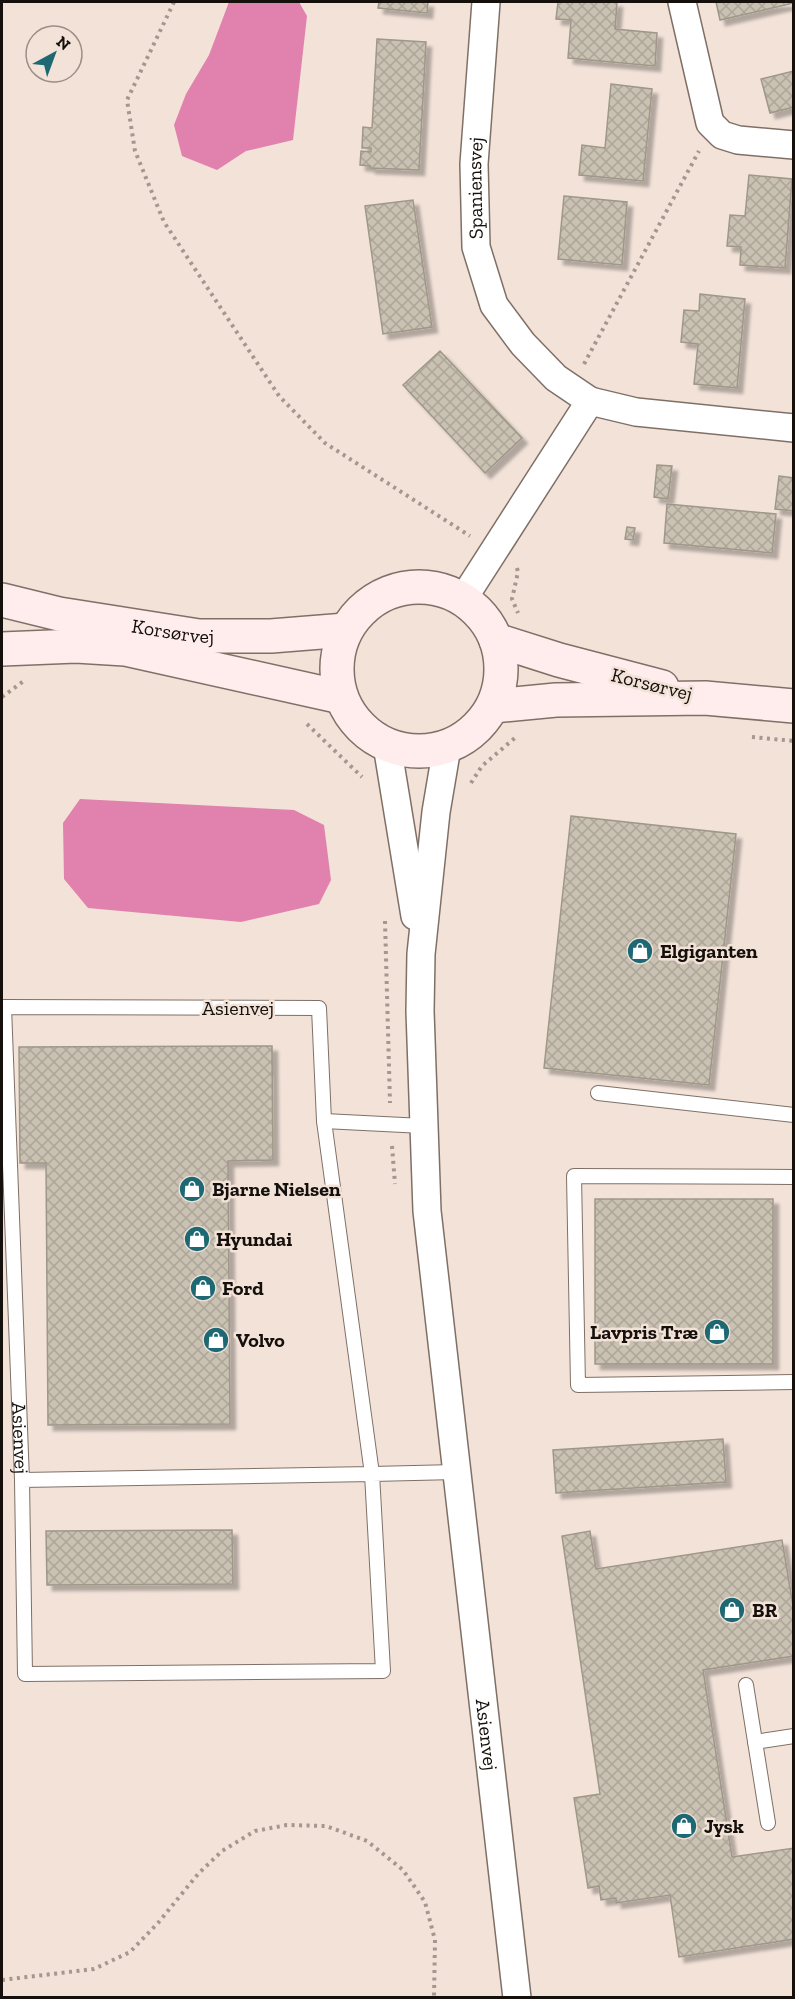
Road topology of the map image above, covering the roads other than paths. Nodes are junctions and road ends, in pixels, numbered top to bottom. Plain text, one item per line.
1 (486, 2) edge
2 (682, 2) edge
3 (794, 145) edge
4 (581, 395) junction
5 (794, 428) edge
6 (463, 599) junction
7 (2, 600) edge
8 (346, 630) junction
9 (496, 640) junction
10 (2, 649) edge
11 (341, 697) junction
12 (705, 698) junction
13 (493, 706) junction
14 (794, 706) edge
15 (387, 745) junction
16 (447, 747) junction
17 (421, 954) junction
18 (598, 1093) dead end
19 (794, 1115) edge
20 (324, 1121) junction
21 (423, 1126) junction
22 (794, 1176) edge
23 (794, 1382) edge
24 (456, 1472) junction
25 (372, 1474) junction
26 (22, 1480) junction
27 (746, 1685) dead end
28 (794, 1736) edge
29 (755, 1742) junction
30 (768, 1823) dead end
31 (517, 1998) edge

1 - 4 street, Spaniensvej
2 - 3 street
4 - 5 street, Spaniensvej
4 - 6 street
6 - 8 main road
6 - 9 main road
7 - 8 main road, Korsørvej
8 - 11 main road
9 - 12 main road, Korsørvej
9 - 13 main road
10 - 11 main road, Korsørvej
11 - 15 main road
12 - 13 main road, Korsørvej
12 - 14 main road, Korsørvej
13 - 16 main road
15 - 16 main road
15 - 17 street, Asienvej
16 - 17 street, Asienvej
17 - 21 street, Asienvej
18 - 19 lane
20 - 21 lane
20 - 25 lane, Asienvej
20 - 26 lane, Asienvej
21 - 24 street, Asienvej
22 - 23 lane
24 - 25 lane, Asienvej
24 - 31 street, Asienvej
25 - 26 lane, Asienvej
25 - 26 lane
27 - 29 lane
28 - 29 lane
29 - 30 lane

